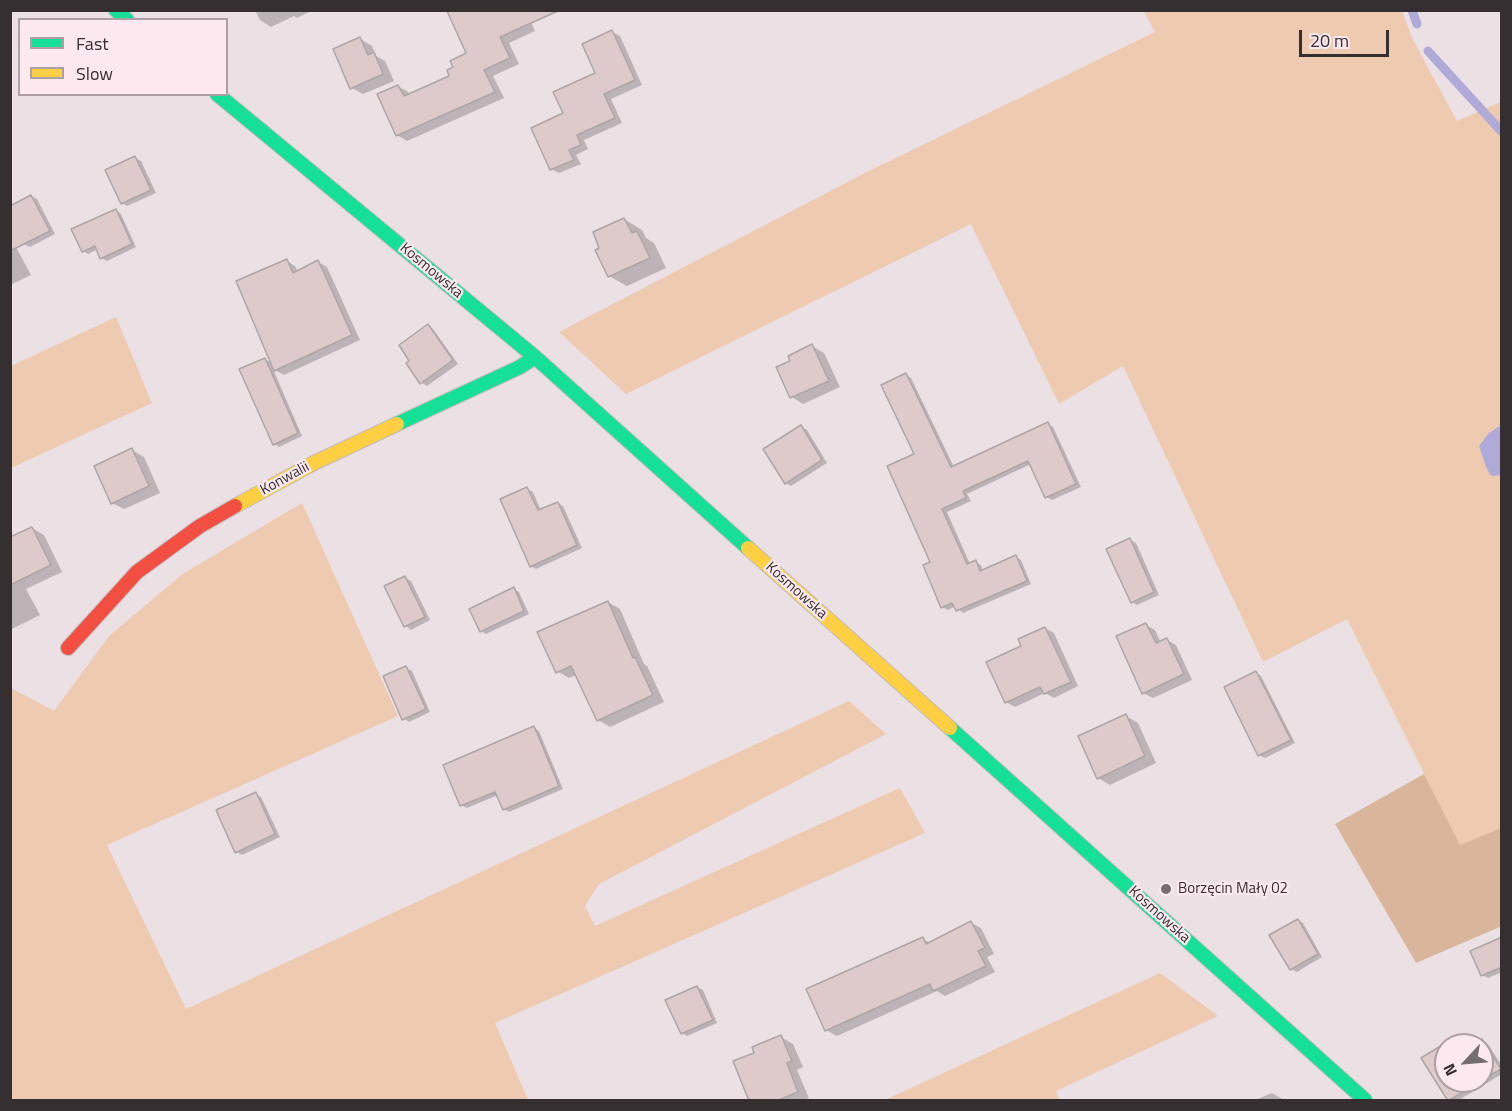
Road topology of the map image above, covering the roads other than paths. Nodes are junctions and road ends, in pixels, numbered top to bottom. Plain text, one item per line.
1 (219, 96) edge
2 (535, 357) junction
3 (68, 648) dead end
4 (1365, 1101) edge

1 - 2 street, Kosmowska
2 - 3 street, Konwalii
2 - 4 street, Kosmowska

